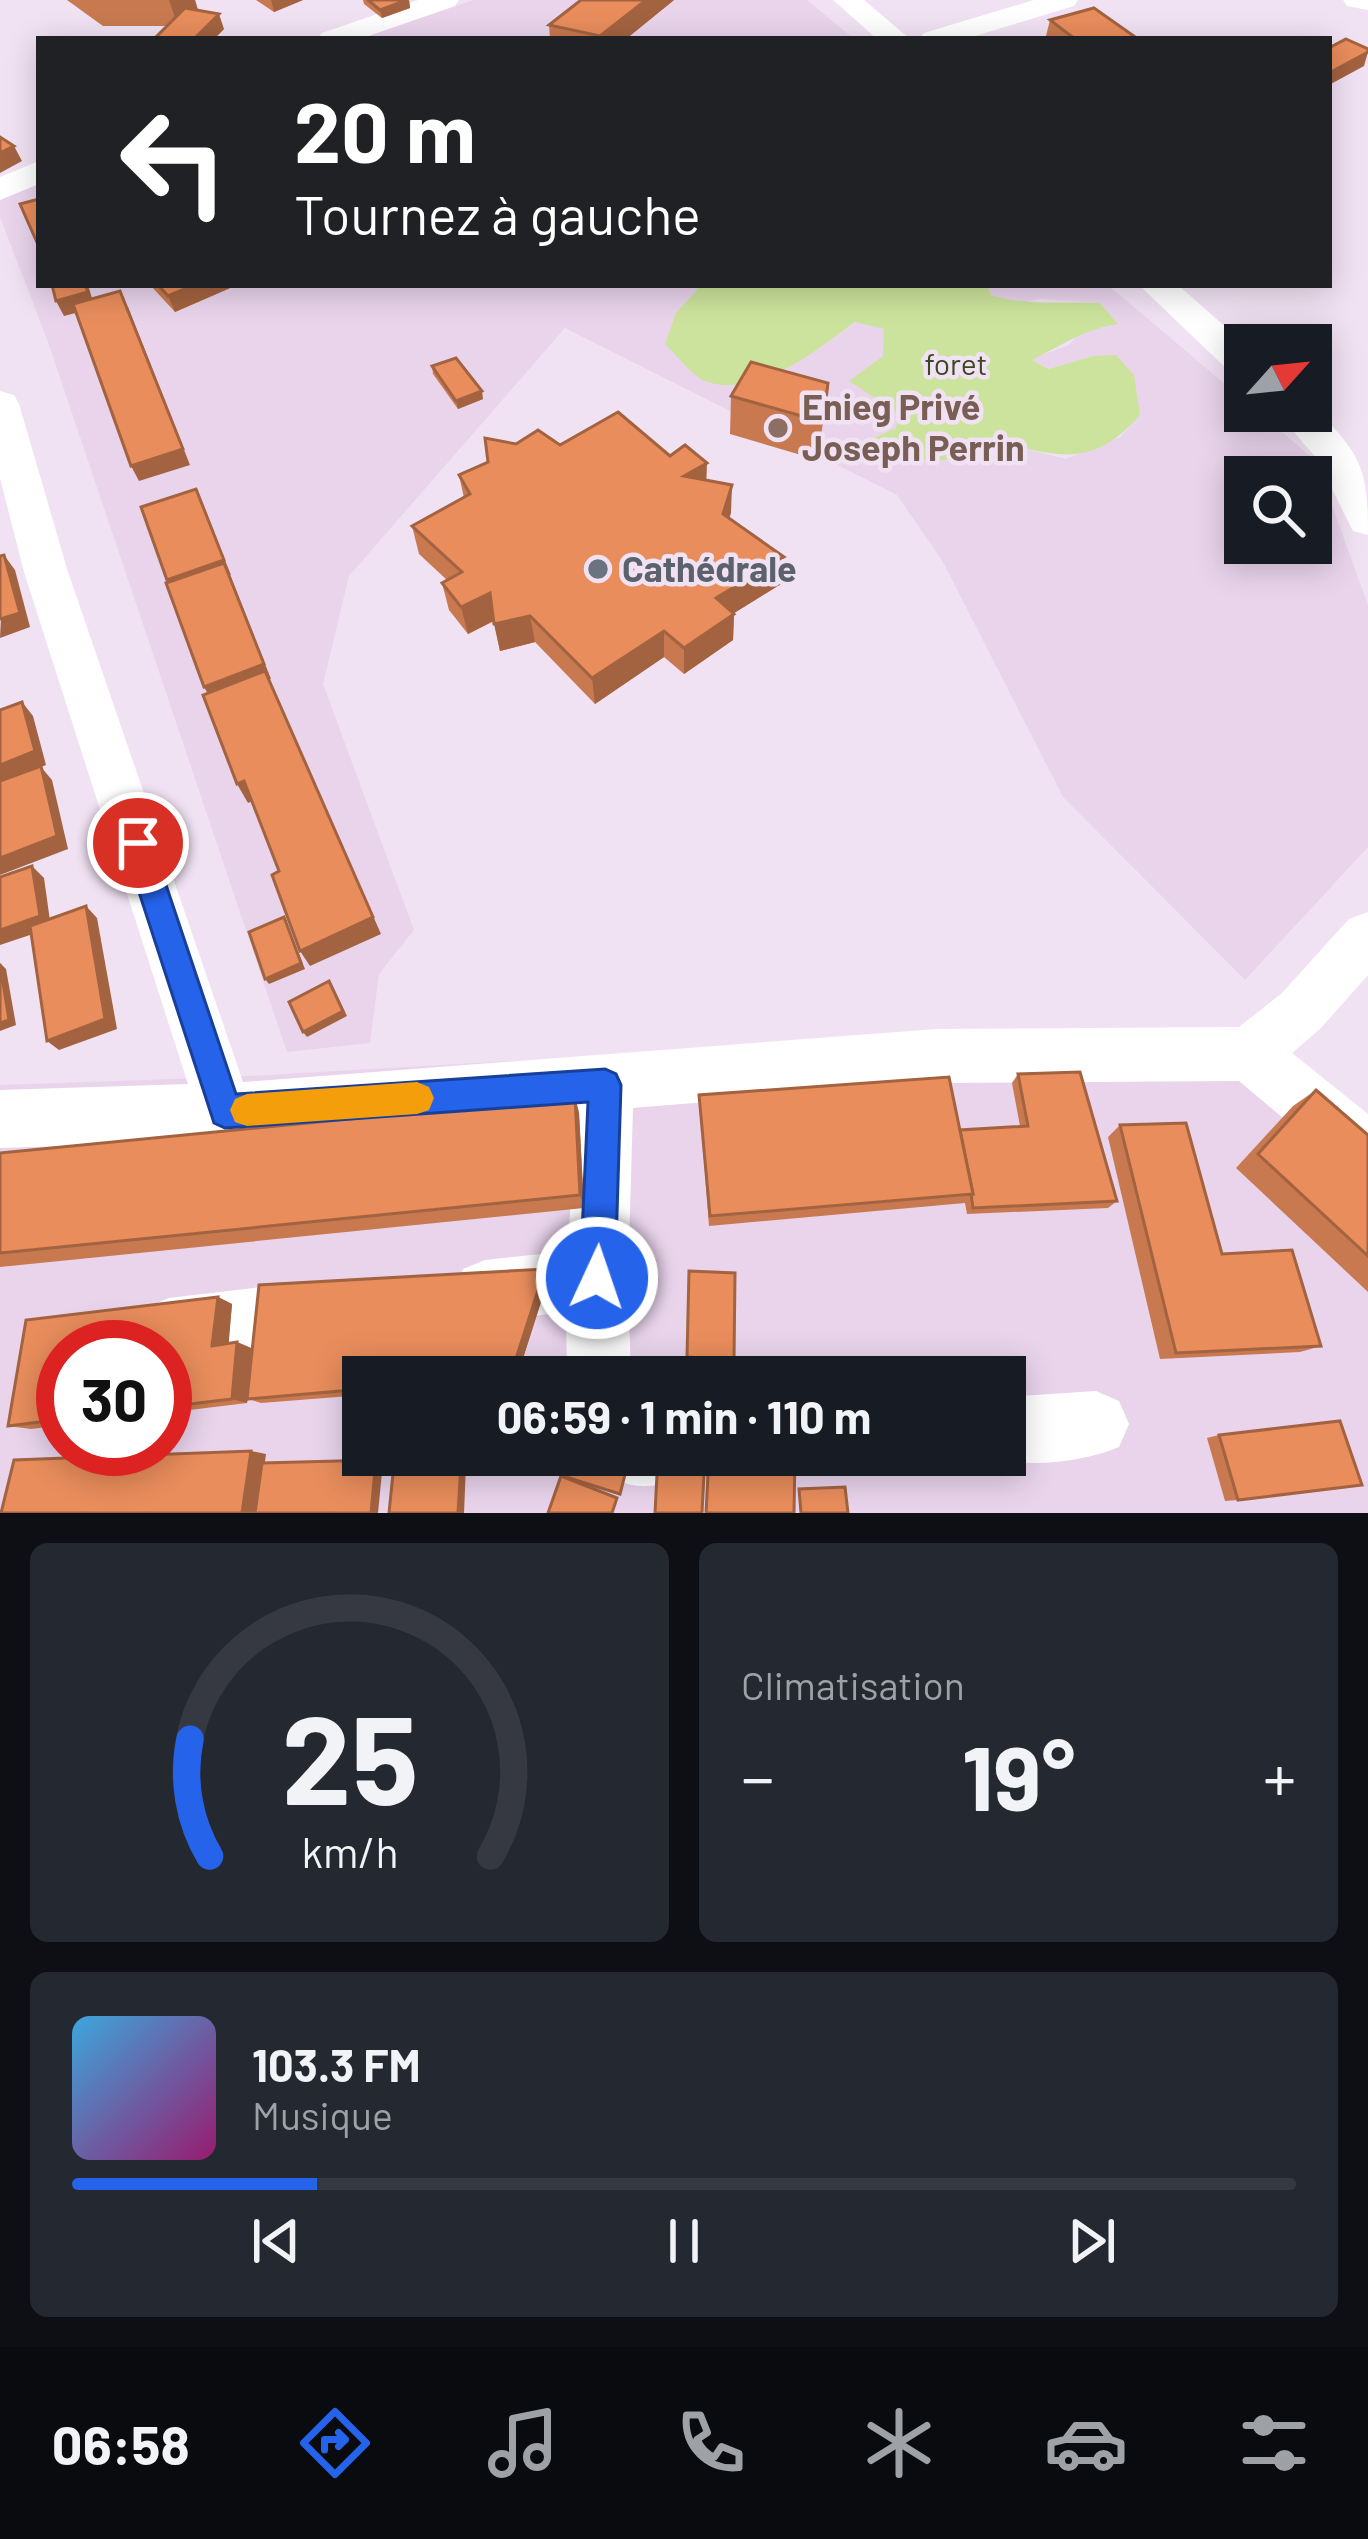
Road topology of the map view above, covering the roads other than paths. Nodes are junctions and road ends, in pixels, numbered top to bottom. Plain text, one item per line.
1 (847, 0) edge
2 (1064, 0) edge
3 (1357, 0) edge
4 (429, 2) edge
5 (1368, 2) edge
6 (340, 36) edge
7 (891, 36) edge
8 (944, 36) edge
9 (36, 172) edge
10 (0, 190) edge
11 (1160, 288) edge
12 (1224, 346) edge
13 (0, 404) edge
14 (1315, 432) edge
15 (1368, 520) edge
16 (1368, 935) edge
17 (1249, 1054) junction
18 (605, 1085) junction
19 (225, 1112) junction
20 (0, 1118) edge
21 (1368, 1150) edge
22 (597, 1278) junction
23 (192, 1326) edge
24 (599, 1356) edge
25 (1096, 1424) dead end
26 (1026, 1429) edge

1 - 7 street
2 - 8 street
3 - 5 street
4 - 6 street
9 - 10 street
11 - 12 street
13 - 19 street
14 - 15 street
16 - 17 street
17 - 18 street
17 - 21 street
18 - 19 street
18 - 22 street
19 - 20 street
22 - 23 street
22 - 24 street
25 - 26 street

